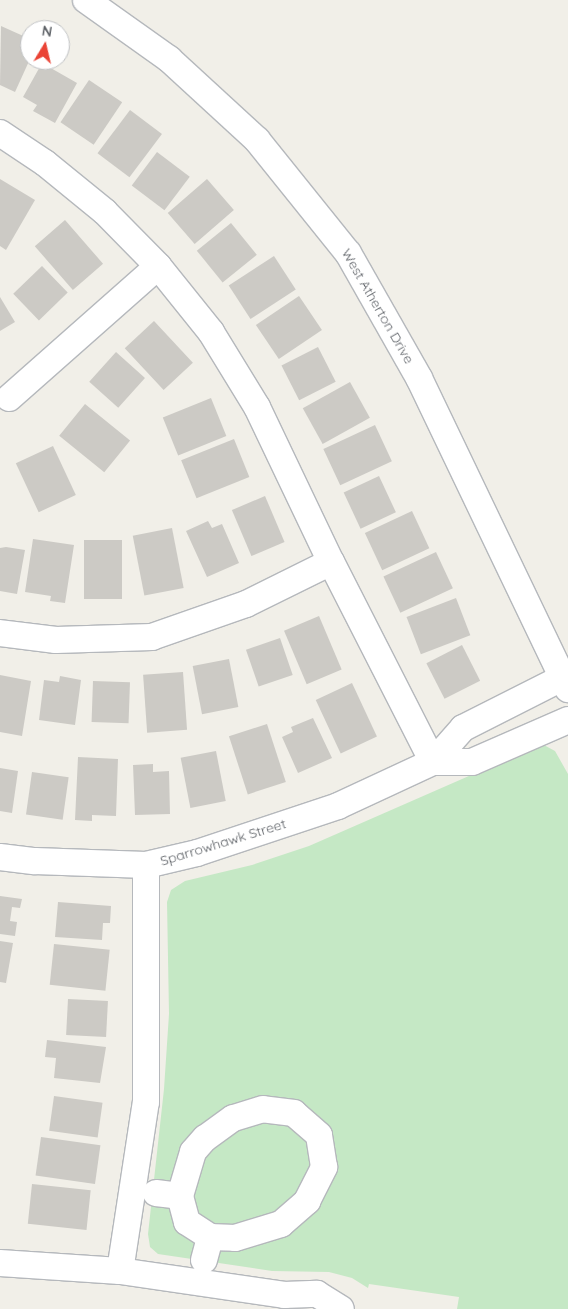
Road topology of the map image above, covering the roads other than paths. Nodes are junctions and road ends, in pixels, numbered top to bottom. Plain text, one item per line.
1 (86, 0) edge
2 (0, 133) edge
3 (158, 266) junction
4 (9, 398) dead end
5 (331, 562) junction
6 (0, 633) edge
7 (565, 683) edge
8 (568, 720) edge
9 (434, 762) junction
10 (0, 856) edge
11 (146, 865) junction
12 (168, 1195) joint
13 (0, 1263) edge
14 (120, 1272) junction
15 (341, 1307) edge

1 - 7 street, West Atherton Drive
2 - 3 street
3 - 4 street
3 - 5 street
5 - 6 street
5 - 9 street
7 - 9 street
8 - 9 street
9 - 11 street, Sparrowhawk Street
10 - 11 street, Sparrowhawk Street
11 - 14 street
12 - 12 street
13 - 14 street
14 - 15 street

